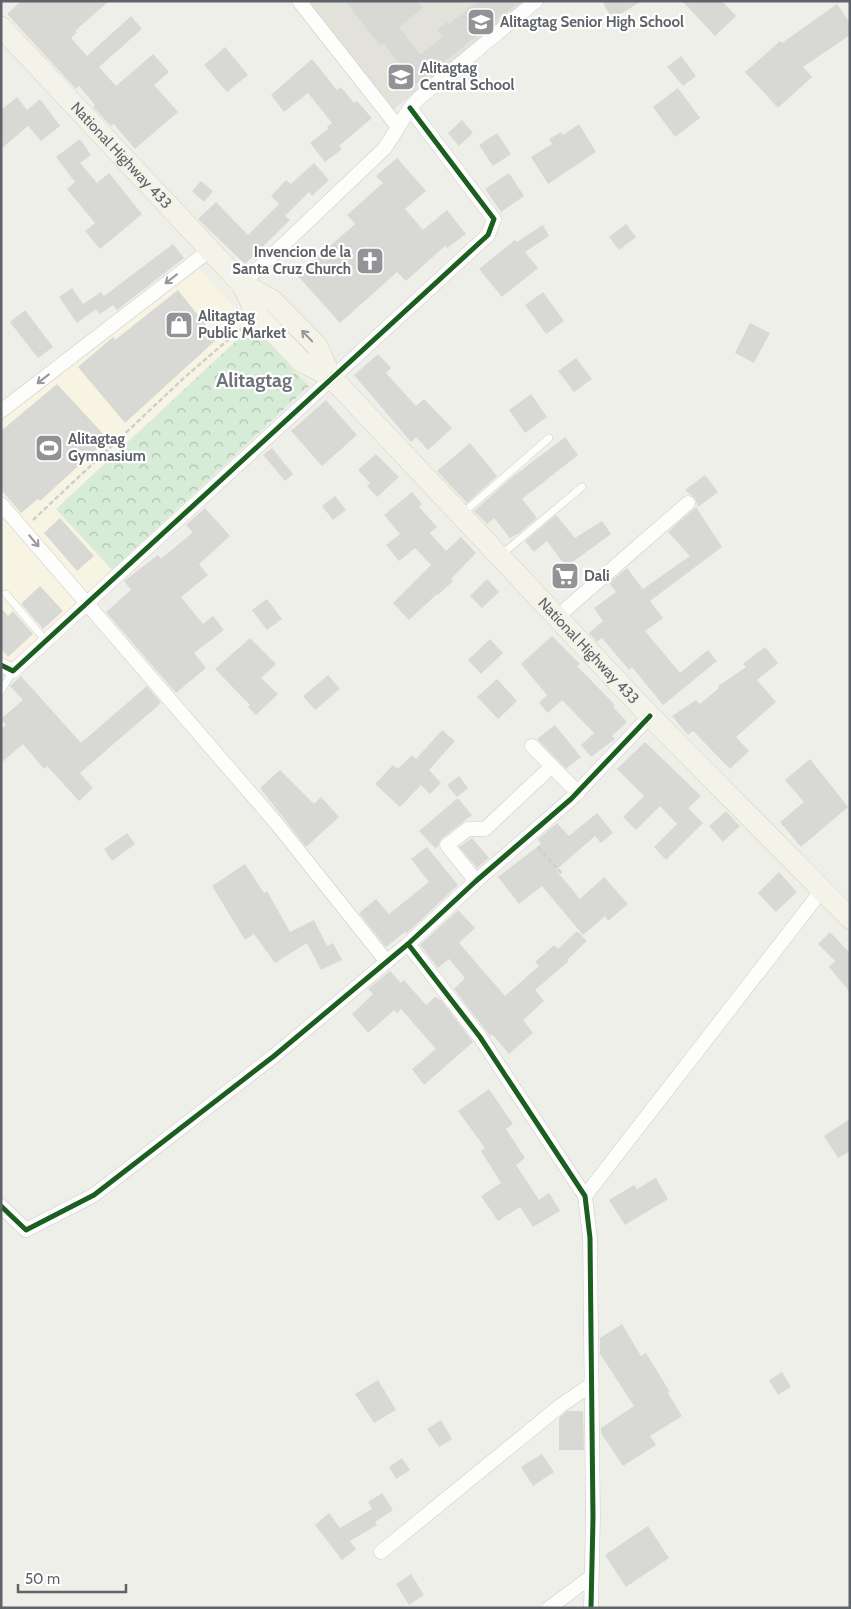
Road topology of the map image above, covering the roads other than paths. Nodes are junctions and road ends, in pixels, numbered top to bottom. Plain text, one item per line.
1 (299, 1) edge
2 (536, 1) edge
3 (1, 27) edge
4 (410, 108) junction
5 (398, 128) junction
6 (210, 250) junction
7 (242, 284) junction
8 (331, 377) junction
9 (1, 411) edge
10 (549, 438) dead end
11 (582, 487) dead end
12 (1, 504) edge
13 (688, 504) dead end
14 (461, 515) junction
15 (500, 556) junction
16 (6, 594) dead end
17 (86, 606) junction
18 (558, 616) junction
19 (46, 642) junction
20 (7, 668) edge
21 (1, 691) edge
22 (650, 716) junction
23 (532, 746) dead end
24 (551, 767) junction
25 (578, 793) junction
26 (476, 880) junction
27 (822, 890) junction
28 (850, 918) edge
29 (408, 944) junction
30 (388, 962) junction
31 (585, 1196) junction
32 (1, 1206) edge
33 (592, 1384) junction
34 (381, 1552) dead end
35 (592, 1576) junction
36 (549, 1608) edge
37 (591, 1608) edge

1 - 5 street
2 - 4 street
3 - 6 main road, National Highway 433
4 - 5 street
4 - 8 street
5 - 7 street
6 - 7 main road, National Highway 433
6 -> 9 street
7 - 8 main road, National Highway 433
8 -> 7 main road, National Highway 433
8 - 14 main road, National Highway 433
8 - 17 street
10 - 14 lane
11 - 15 lane
12 -> 17 street
13 - 18 street
14 - 15 main road, National Highway 433
15 - 18 main road, National Highway 433
16 - 19 lane
17 - 19 street
17 - 30 street
18 - 22 main road, National Highway 433
19 - 20 street
20 - 21 lane
22 - 25 street
22 - 27 main road, National Highway 433
23 - 24 street
24 - 25 street
24 - 26 street
25 - 26 street
26 - 29 street
27 - 28 main road, National Highway 433
27 - 31 street
29 - 30 street
29 - 31 street
30 - 32 street
31 - 33 street
33 - 34 street
33 - 35 street
35 - 36 street
35 - 37 street

